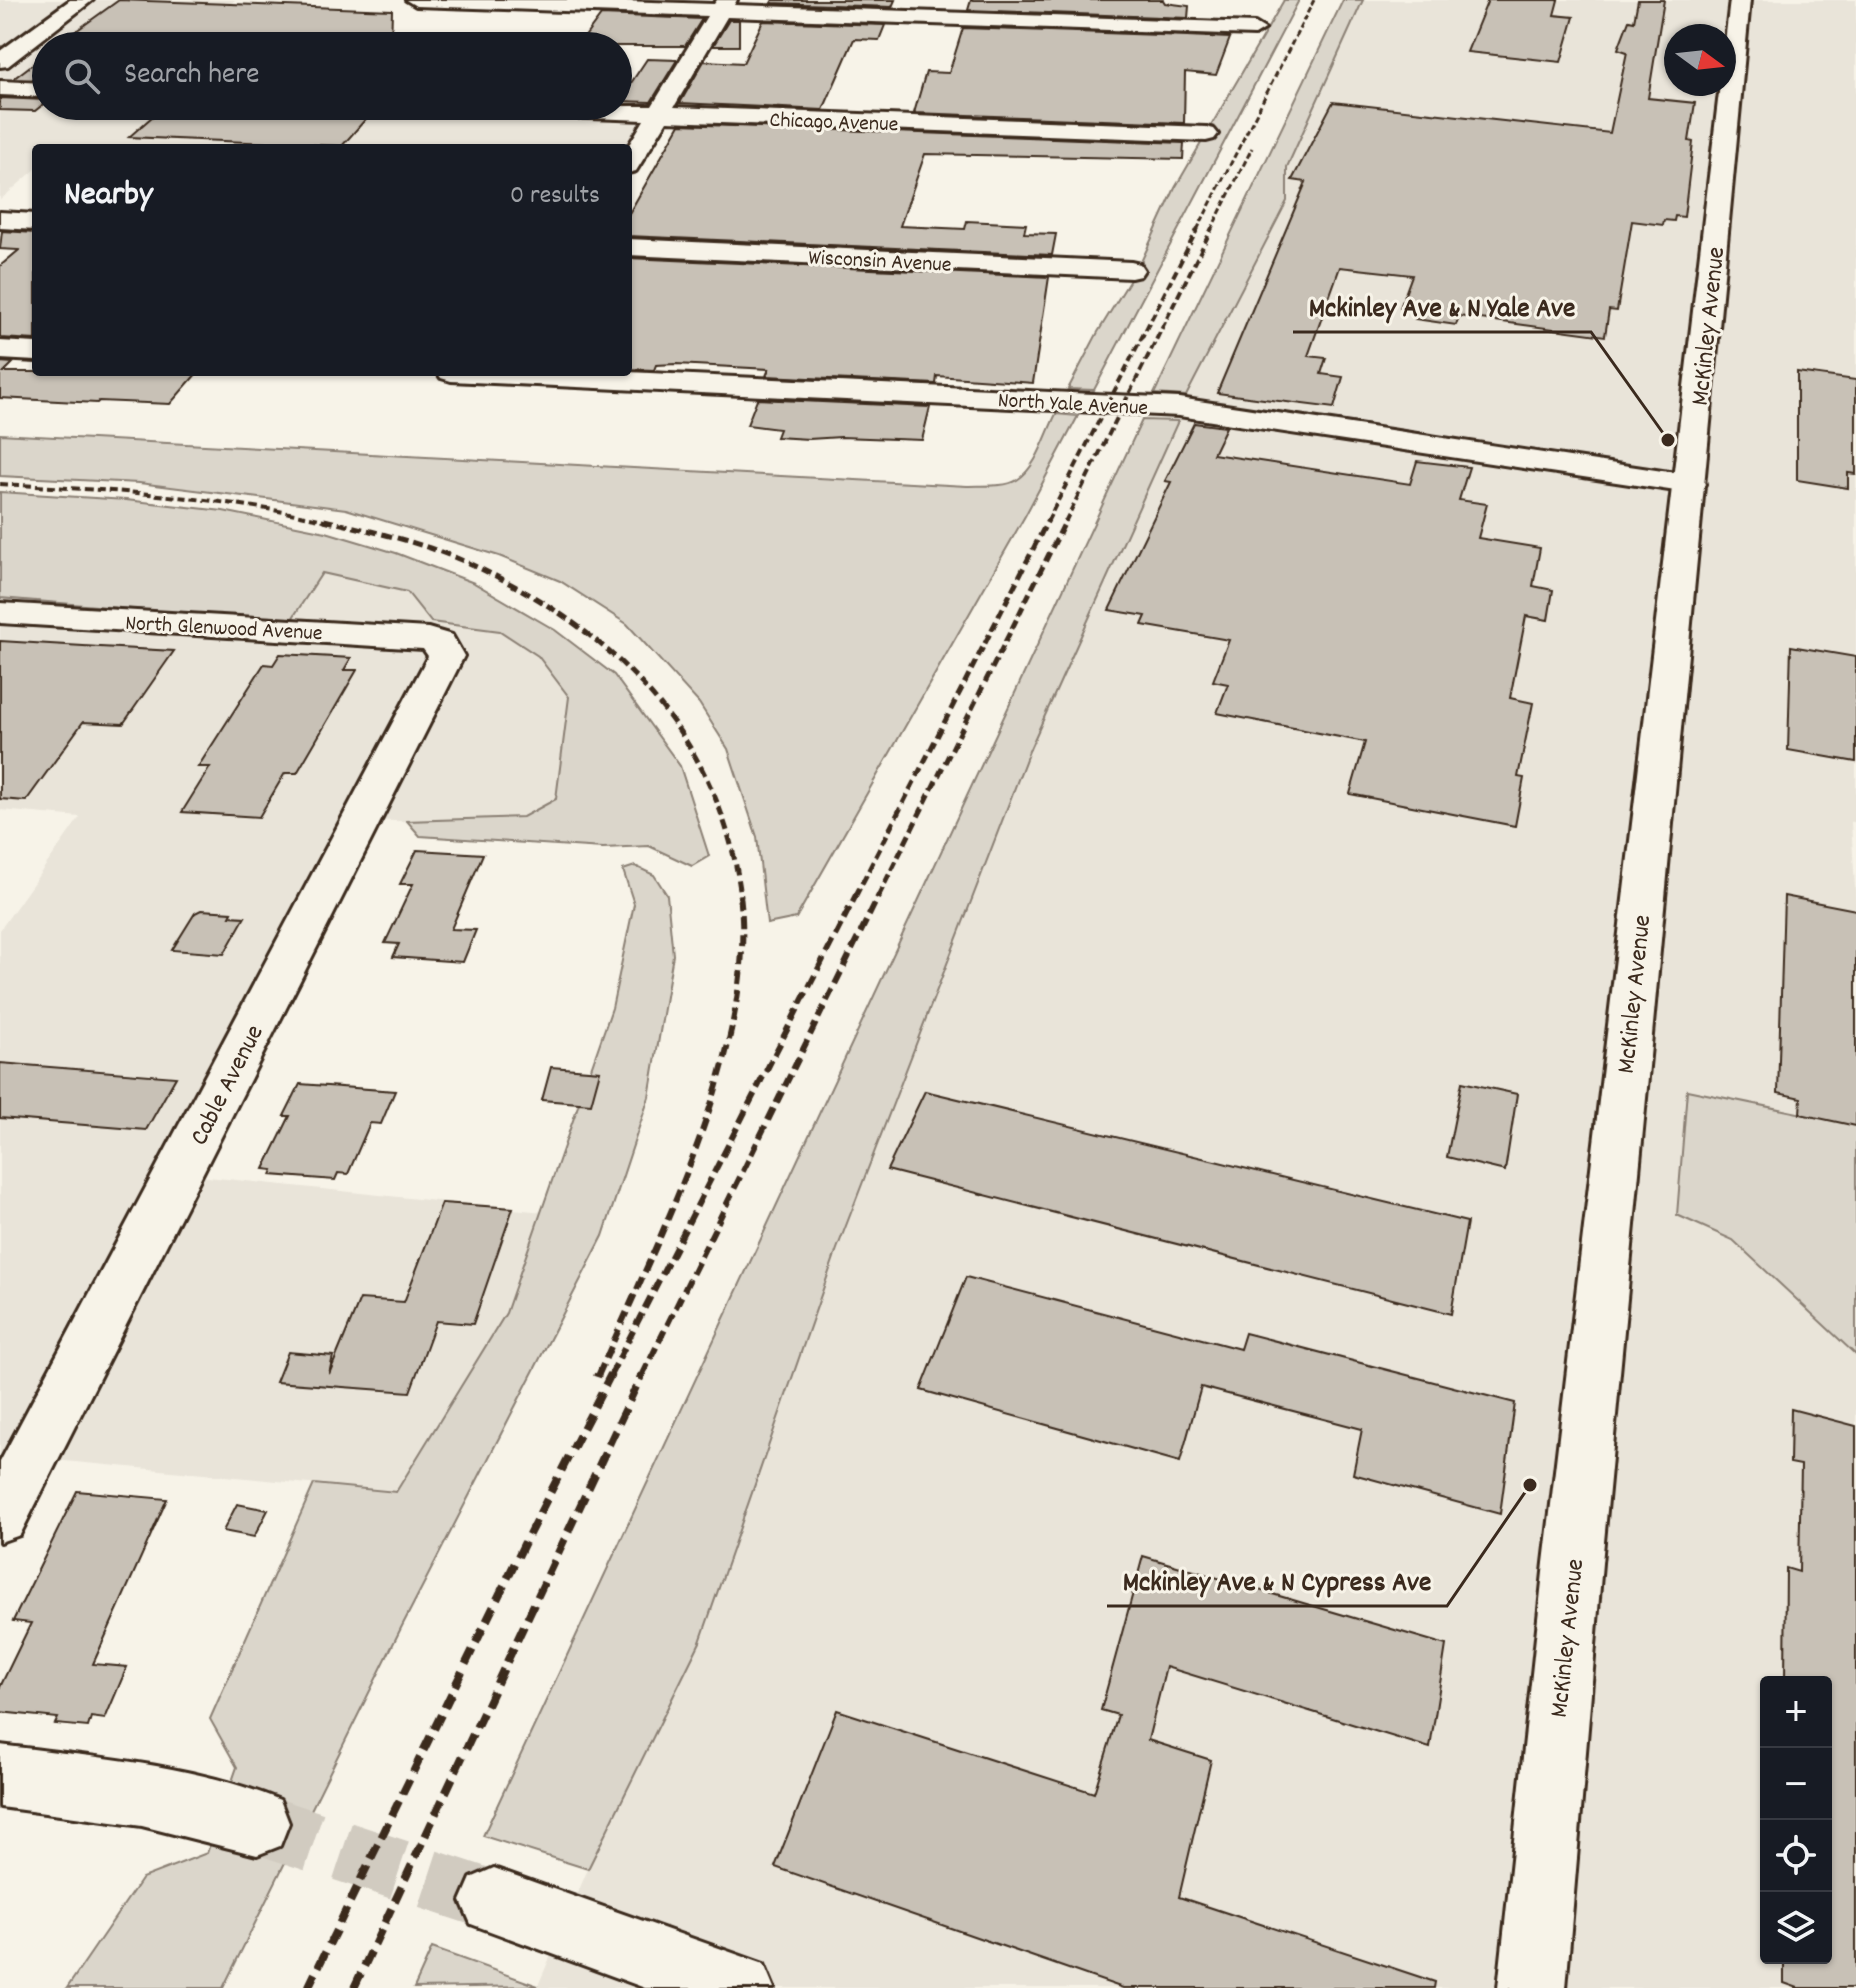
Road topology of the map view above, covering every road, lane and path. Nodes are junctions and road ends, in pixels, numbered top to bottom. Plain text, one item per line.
1 (83, 0) edge
2 (416, 0) edge
3 (1740, 0) edge
4 (724, 5) edge
5 (1255, 29) dead end
6 (32, 32) edge
7 (33, 32) edge
8 (9, 47) edge
9 (0, 61) edge
10 (0, 88) edge
11 (32, 89) edge
12 (632, 112) edge
13 (659, 113) junction
14 (1206, 134) dead end
15 (632, 159) edge
16 (0, 220) edge
17 (32, 222) edge
18 (632, 247) edge
19 (1131, 270) dead end
20 (0, 350) edge
21 (32, 352) edge
22 (562, 376) edge
23 (1689, 484) junction
24 (0, 613) edge
25 (445, 649) joint
26 (0, 1517) edge
27 (0, 1776) edge
28 (257, 1823) tunnel mouth
29 (494, 1901) tunnel mouth
30 (740, 1988) edge
31 (1532, 1988) edge

1 - 7 street
2 - 4 street
3 - 23 street, McKinley Avenue
4 - 5 street
4 - 13 street
6 - 8 street
8 - 9 street
10 - 11 street
12 - 13 street, Chicago Avenue
13 - 14 street, Chicago Avenue
13 - 15 street
16 - 17 street
18 - 19 street, Wisconsin Avenue
20 - 21 street
22 - 23 street, North Yale Avenue
23 - 31 street, McKinley Avenue
24 - 25 street, North Glenwood Avenue
25 - 26 street, Cable Avenue
27 - 28 street
29 - 30 street

